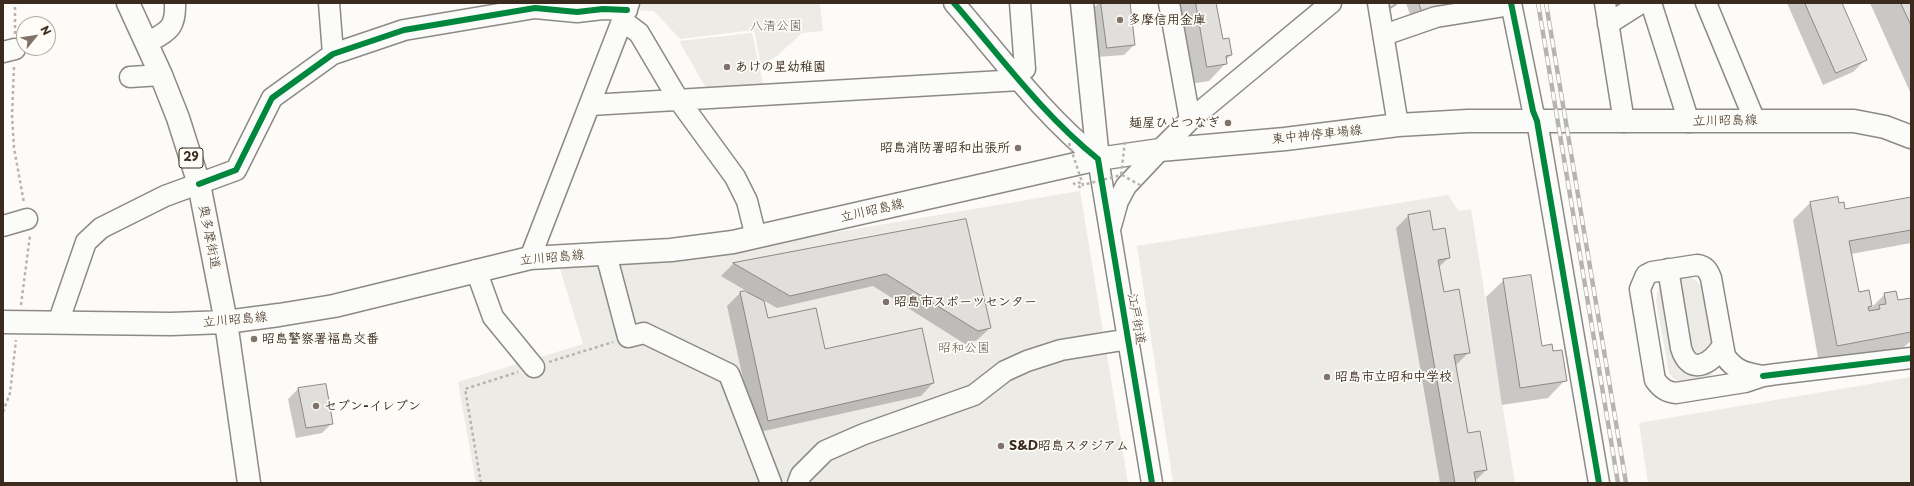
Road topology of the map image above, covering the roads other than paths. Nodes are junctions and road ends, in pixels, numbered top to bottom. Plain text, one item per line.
1 (128, 3) edge
2 (175, 3) edge
3 (329, 3) edge
4 (954, 3) edge
5 (1020, 3) edge
6 (1082, 3) edge
7 (1169, 3) edge
8 (1331, 3) edge
9 (1378, 3) edge
10 (1605, 3) edge
11 (1641, 3) edge
12 (1651, 3) edge
13 (1706, 3) edge
14 (1511, 4) edge
15 (534, 6) edge
16 (601, 6) edge
17 (626, 11) edge
18 (1608, 24) junction
19 (1384, 35) junction
20 (147, 44) junction
21 (333, 54) junction
22 (1015, 74) junction
23 (161, 75) junction
24 (130, 77) dead end
25 (678, 100) junction
26 (590, 105) junction
27 (1190, 120) junction
28 (1755, 121) junction
29 (1537, 122) junction
30 (1624, 122) junction
31 (1688, 122) junction
32 (1398, 125) junction
33 (1911, 137) edge
34 (1160, 150) junction
35 (1098, 159) junction
36 (199, 184) junction
37 (27, 219) dead end
38 (3, 226) edge
39 (1110, 234) junction
40 (756, 238) junction
41 (606, 254) junction
42 (530, 258) junction
43 (1668, 269) junction
44 (476, 270) junction
45 (3, 322) edge
46 (226, 322) junction
47 (58, 323) junction
48 (1128, 339) junction
49 (1724, 351) junction
50 (1911, 358) edge
51 (534, 367) road end
52 (1763, 376) junction
53 (1706, 388) junction
54 (249, 483) edge
55 (771, 483) edge
56 (798, 483) edge
57 (1152, 483) edge
58 (1599, 483) edge

1 - 20 main road, 奥多摩街道 / 29
2 - 20 street
3 - 21 street
4 - 22 street
5 - 22 street
6 - 35 main road, 江戸街道
7 - 27 street
8 - 27 street, 江戸街道
9 - 19 street
10 - 18 street
11 - 18 street
12 - 31 street
13 - 28 street
14 - 19 street
14 - 29 street
15 - 16 street
15 - 21 street
16 - 17 street
17 - 25 street
17 - 26 street
18 - 30 street
19 - 32 street
20 - 23 main road, 奥多摩街道 / 29
21 - 36 street
22 - 25 street
22 - 35 street
23 - 24 street
23 - 36 main road, 奥多摩街道 / 29
25 - 26 street
25 - 40 street
26 - 42 street
27 - 34 street, 江戸街道
28 - 31 main road, 立川昭島線
28 - 33 main road, 立川昭島線
29 - 30 main road, 立川昭島線
29 - 32 main road, 東中神停車場線
29 - 58 street
30 - 31 main road, 立川昭島線
32 - 34 main road, 東中神停車場線
34 - 35 main road, 東中神停車場線
34 - 39 street, 江戸街道
35 - 39 street, 江戸街道
35 - 40 main road, 立川昭島線
36 - 46 main road, 奥多摩街道 / 29
36 - 47 street
37 - 38 street
39 - 48 street, 江戸街道
40 - 41 main road, 立川昭島線
41 - 42 main road, 立川昭島線
41 - 55 street
42 - 44 main road, 立川昭島線
43 - 49 street
43 - 49 street
43 - 53 street
44 - 46 main road, 立川昭島線
44 - 51 street
45 - 47 main road, 立川昭島線
46 - 47 main road, 立川昭島線
46 - 54 main road, 奥多摩街道 / 29
48 - 56 street
48 - 57 street, 江戸街道
49 - 52 street
49 - 53 street
50 - 52 street
52 - 53 street

